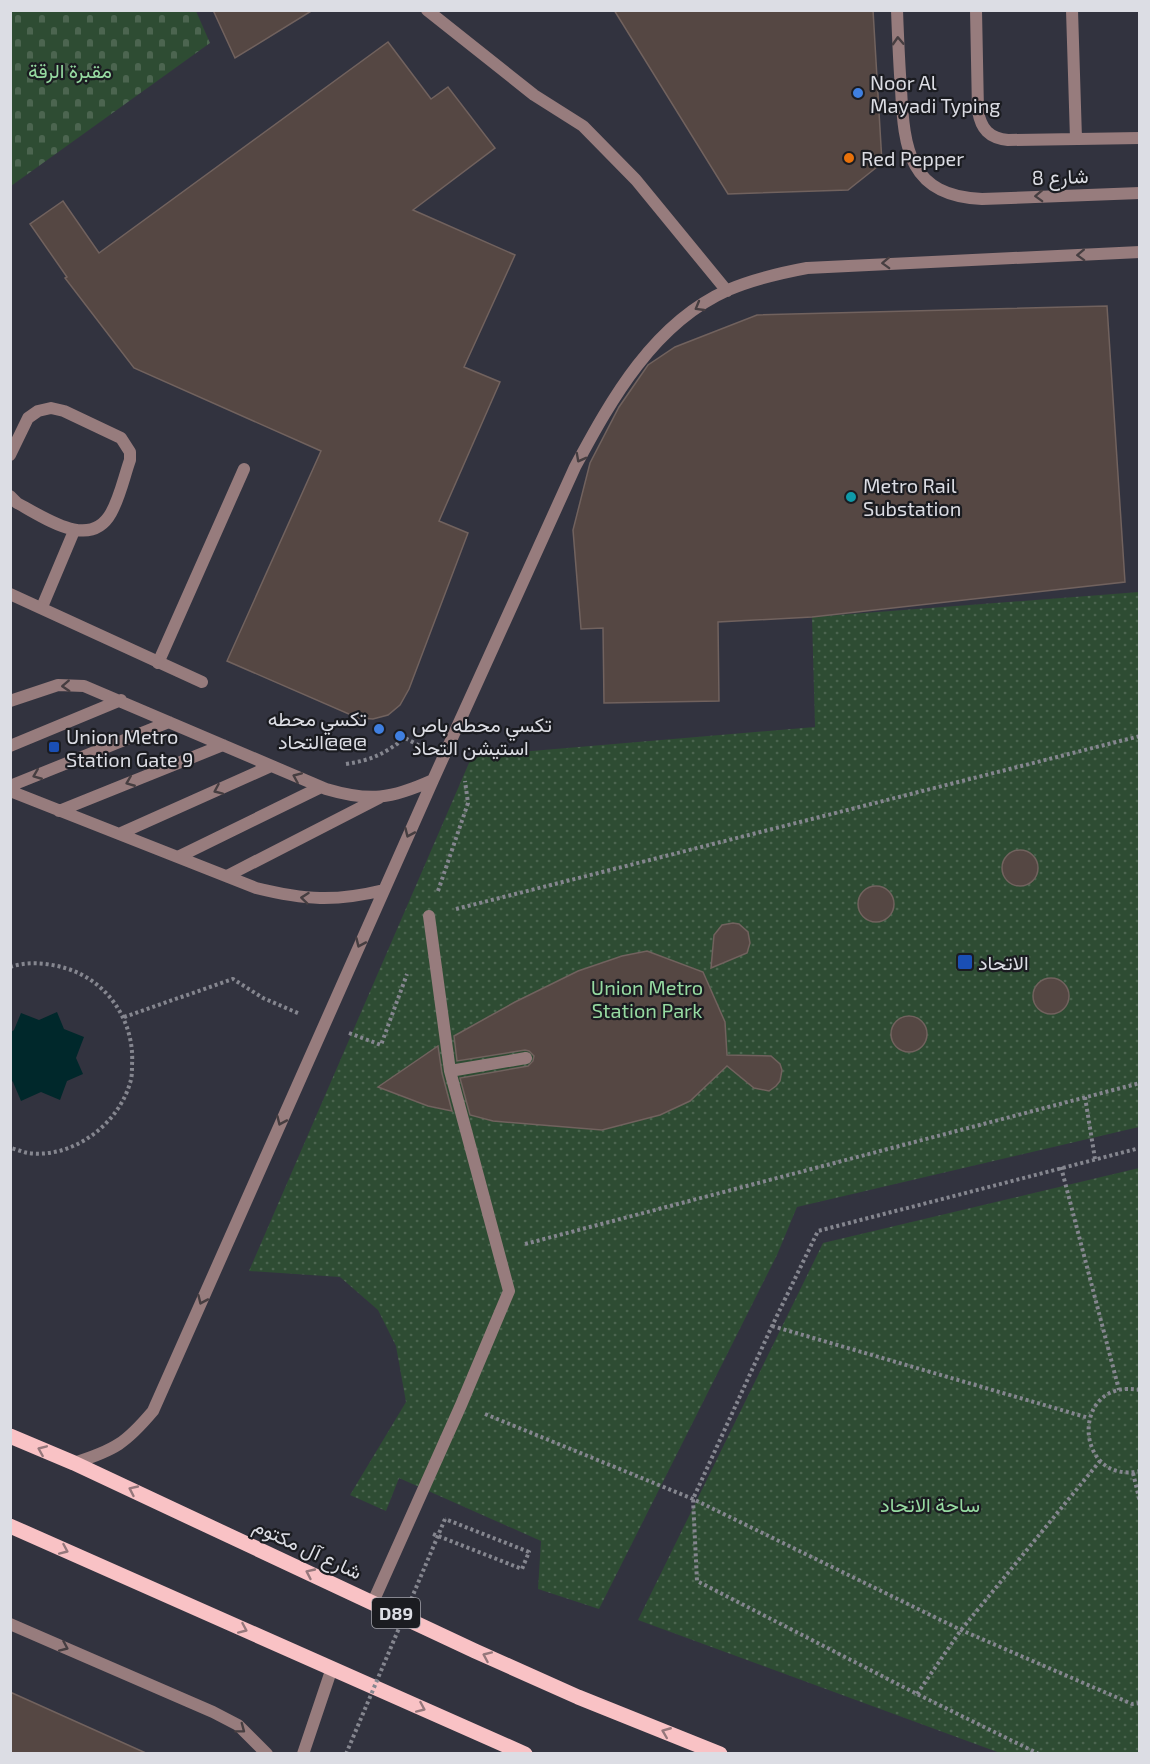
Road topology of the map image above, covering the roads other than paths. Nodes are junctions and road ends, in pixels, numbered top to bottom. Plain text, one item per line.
1 (427, 10) edge
2 (897, 10) edge
3 (976, 10) edge
4 (1072, 10) edge
5 (1140, 138) edge
6 (1076, 139) junction
7 (1140, 193) edge
8 (1140, 252) edge
9 (727, 291) junction
10 (10, 455) edge
11 (244, 469) dead end
12 (10, 496) edge
13 (74, 531) junction
14 (10, 594) edge
15 (42, 607) junction
16 (158, 663) junction
17 (202, 682) dead end
18 (121, 700) junction
19 (10, 701) edge
20 (170, 722) junction
21 (223, 745) junction
22 (10, 746) edge
23 (271, 766) junction
24 (433, 780) junction
25 (10, 786) edge
26 (321, 787) junction
27 (10, 791) edge
28 (380, 797) junction
29 (59, 810) junction
30 (119, 834) junction
31 (178, 857) junction
32 (227, 876) junction
33 (384, 890) junction
34 (429, 916) road end
35 (526, 1058) dead end
36 (450, 1071) junction
37 (10, 1436) edge
38 (74, 1463) junction
39 (10, 1526) edge
40 (373, 1602) junction
41 (10, 1624) edge
42 (332, 1668) junction
43 (267, 1754) edge
44 (303, 1754) edge
45 (525, 1754) edge
46 (720, 1754) edge

1 - 9 street
7 -> 2 street, شارع 8
3 - 6 street
4 - 6 street
5 - 6 street
8 -> 9 street
9 -> 24 street
10 - 13 street
11 - 16 street
12 - 13 street
13 - 15 street
14 - 15 street
15 - 16 street
16 - 17 street
18 -> 19 street
18 - 20 street
18 - 22 street
20 - 21 street
20 -> 25 street
21 - 23 street
21 -> 29 street
26 -> 23 street
23 -> 30 street
24 - 28 street
24 -> 33 street
26 - 28 street
26 - 31 street
27 - 29 street
28 - 32 street
29 - 30 street
30 - 31 street
31 - 32 street
33 -> 32 street
33 -> 38 street
34 - 36 street
35 - 36 street
36 - 40 street
38 -> 37 main road, شارع آل مكتوم / D89
40 -> 38 main road, شارع آل مكتوم / D89
39 -> 42 main road
46 -> 40 main road, شارع آل مكتوم / D89
41 -> 43 street
42 - 44 street
42 -> 45 main road

